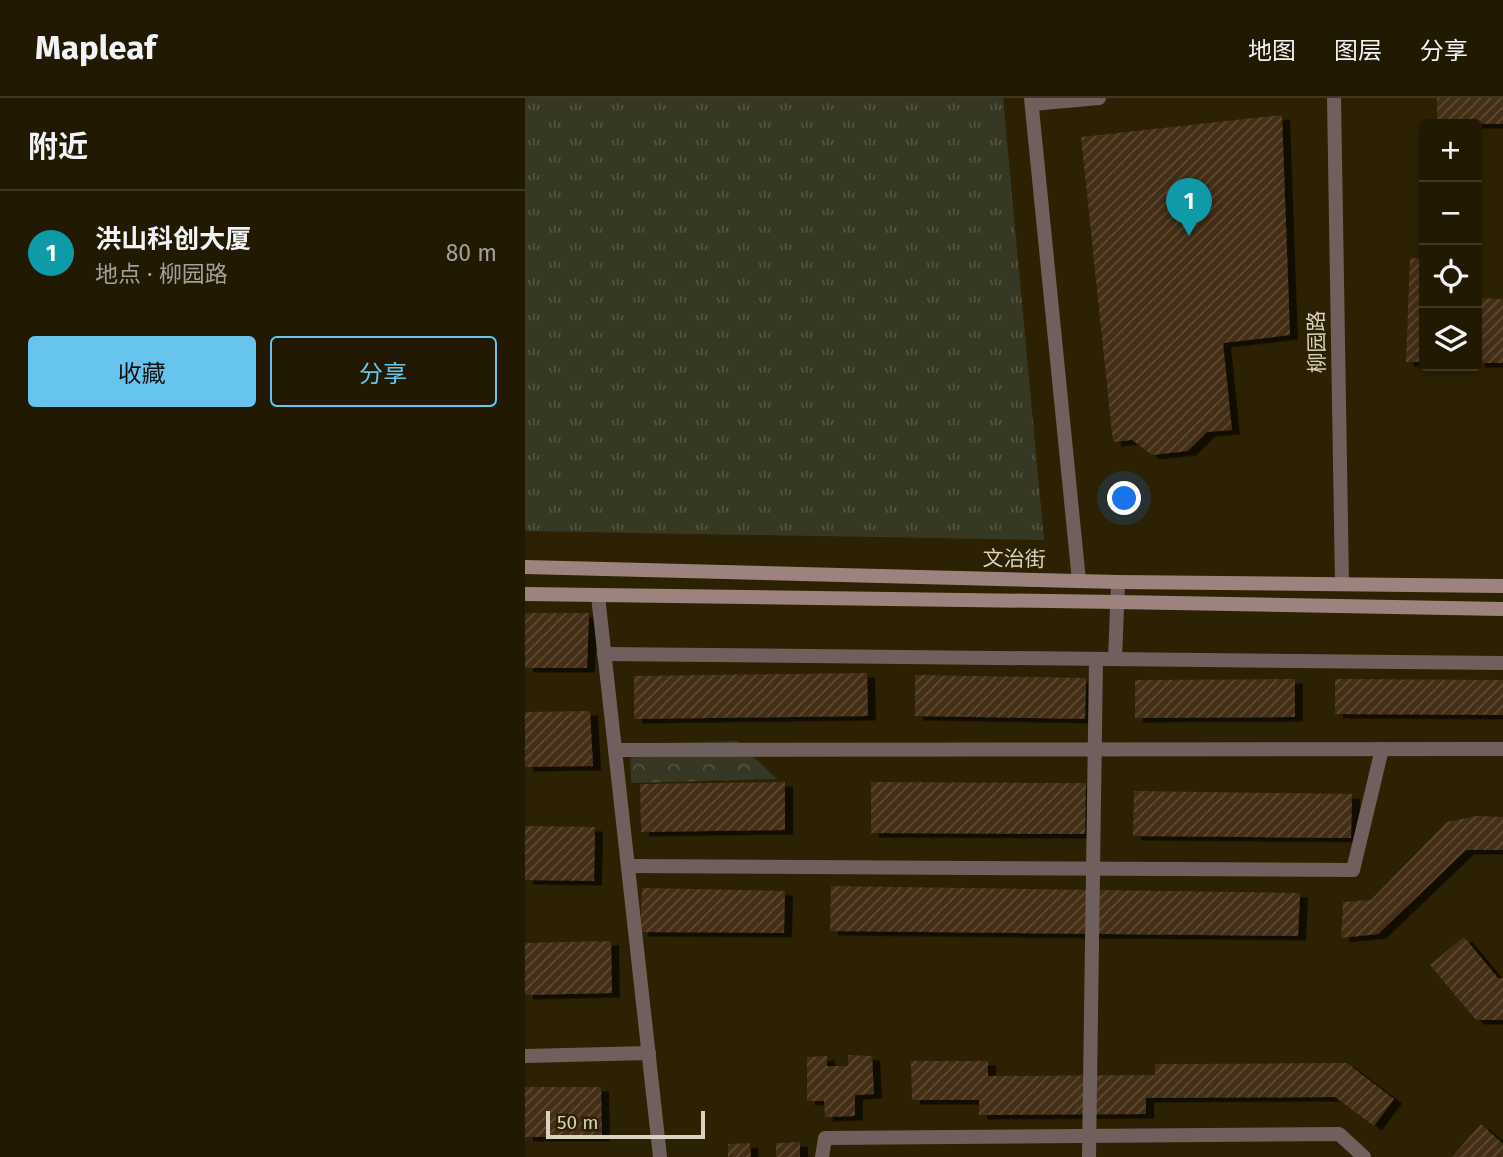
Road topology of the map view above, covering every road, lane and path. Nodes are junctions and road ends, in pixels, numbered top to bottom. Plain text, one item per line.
1 (1099, 98) edge
2 (1334, 98) edge
3 (1031, 101) edge
4 (525, 567) edge
5 (1079, 581) junction
6 (1118, 582) junction
7 (1342, 584) junction
8 (1503, 586) edge
9 (525, 594) edge
10 (598, 596) junction
11 (1118, 602) junction
12 (1503, 610) edge
13 (604, 654) junction
14 (1096, 659) junction
15 (1115, 659) junction
16 (1503, 663) edge
17 (1382, 749) junction
18 (1503, 749) edge
19 (615, 750) junction
20 (1095, 750) junction
21 (628, 866) junction
22 (1093, 868) junction
23 (649, 1054) junction
24 (525, 1056) edge
25 (1090, 1136) junction
26 (660, 1157) edge
27 (823, 1157) edge
28 (1090, 1157) edge
29 (1364, 1157) edge

1 - 3 street
2 - 7 street, 柳园路
3 - 5 street
4 - 5 main road, 文治街
5 - 6 main road, 文治街
6 - 7 main road, 文治街
6 - 11 street
7 - 8 main road, 文治街
9 - 10 main road, 文治街
10 - 11 main road, 文治街
10 - 13 street
11 - 12 main road, 文治街
11 - 15 street
13 - 14 street
13 - 19 street
14 - 15 street
14 - 20 street
15 - 16 street
17 - 18 street
17 - 20 street
17 - 22 street
19 - 20 street
19 - 21 street
20 - 22 street
21 - 22 street
21 - 23 street
22 - 25 street
23 - 24 street
23 - 26 street
25 - 27 street
25 - 28 street
25 - 29 street

